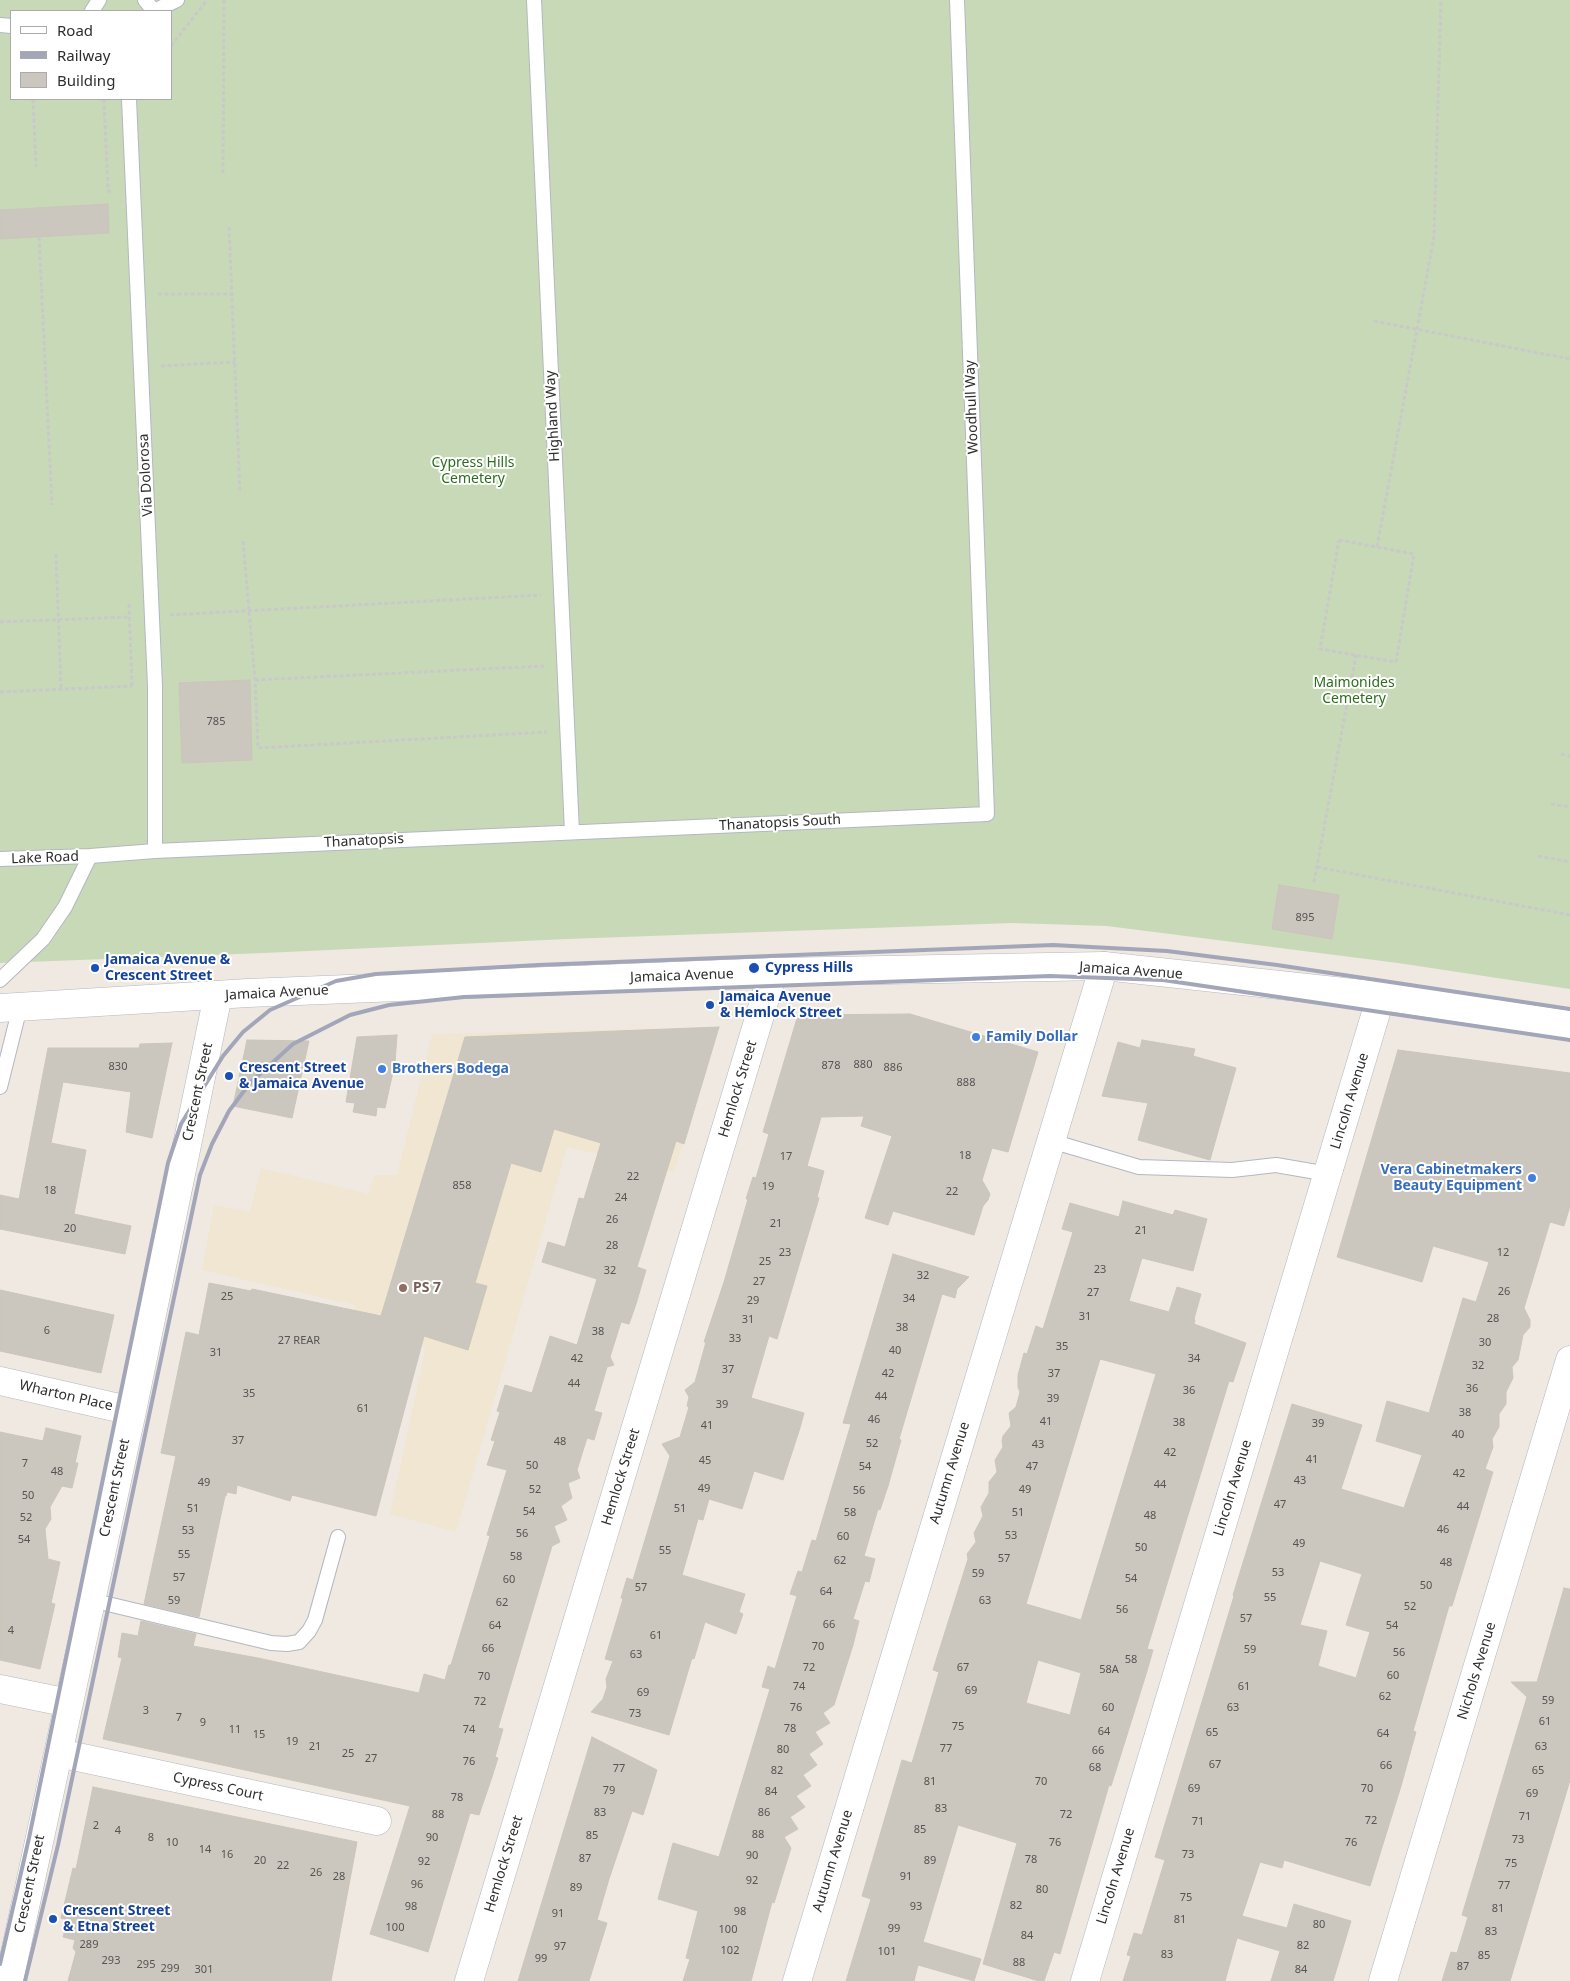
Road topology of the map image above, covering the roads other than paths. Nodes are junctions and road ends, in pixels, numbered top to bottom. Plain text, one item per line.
1 (145, 0) edge
2 (178, 0) edge
3 (534, 0) edge
4 (956, 0) edge
5 (153, 10) edge
6 (156, 10) edge
7 (129, 100) edge
8 (987, 814) joint
9 (572, 832) junction
10 (155, 851) junction
11 (90, 856) junction
12 (0, 859) edge
13 (1104, 966) junction
14 (773, 972) junction
15 (0, 980) edge
16 (218, 995) junction
17 (1381, 996) junction
18 (10, 1007) edge
19 (1570, 1025) edge
20 (4, 1059) edge
21 (0, 1087) edge
22 (1051, 1141) junction
23 (1328, 1174) junction
24 (1570, 1360) edge
25 (0, 1381) edge
26 (132, 1411) junction
27 (338, 1537) dead end
28 (91, 1600) junction
29 (0, 1688) edge
30 (69, 1704) junction
31 (59, 1753) junction
32 (377, 1821) dead end
33 (9, 1981) edge
34 (469, 1981) edge
35 (797, 1981) edge
36 (1085, 1981) edge
37 (1384, 1981) edge

1 - 5 lane
2 - 6 lane
3 - 9 lane, Highland Way
4 - 8 lane, Woodhull Way
7 - 10 lane, Via Dolorosa
8 - 9 lane, Thanatopsis South
9 - 10 lane, Thanatopsis
10 - 11 lane, Thanatopsis
11 - 12 lane, Lake Road
11 - 15 lane
13 - 14 street, Jamaica Avenue
13 - 17 street, Jamaica Avenue
13 - 22 street, Autumn Avenue
14 - 16 street, Jamaica Avenue
14 - 34 street, Hemlock Street
16 - 18 street, Jamaica Avenue
16 - 26 street, Crescent Street
17 - 19 street, Jamaica Avenue
17 - 23 street, Lincoln Avenue
18 - 20 lane
20 - 21 lane
22 - 23 lane
22 - 35 street, Autumn Avenue
23 - 36 street, Lincoln Avenue
24 - 37 street, Nichols Avenue
25 - 26 street, Wharton Place
26 - 28 street, Crescent Street
27 - 28 lane
28 - 30 street, Crescent Street
29 - 30 street
30 - 31 street, Crescent Street
31 - 32 street, Cypress Court
31 - 33 street, Crescent Street

